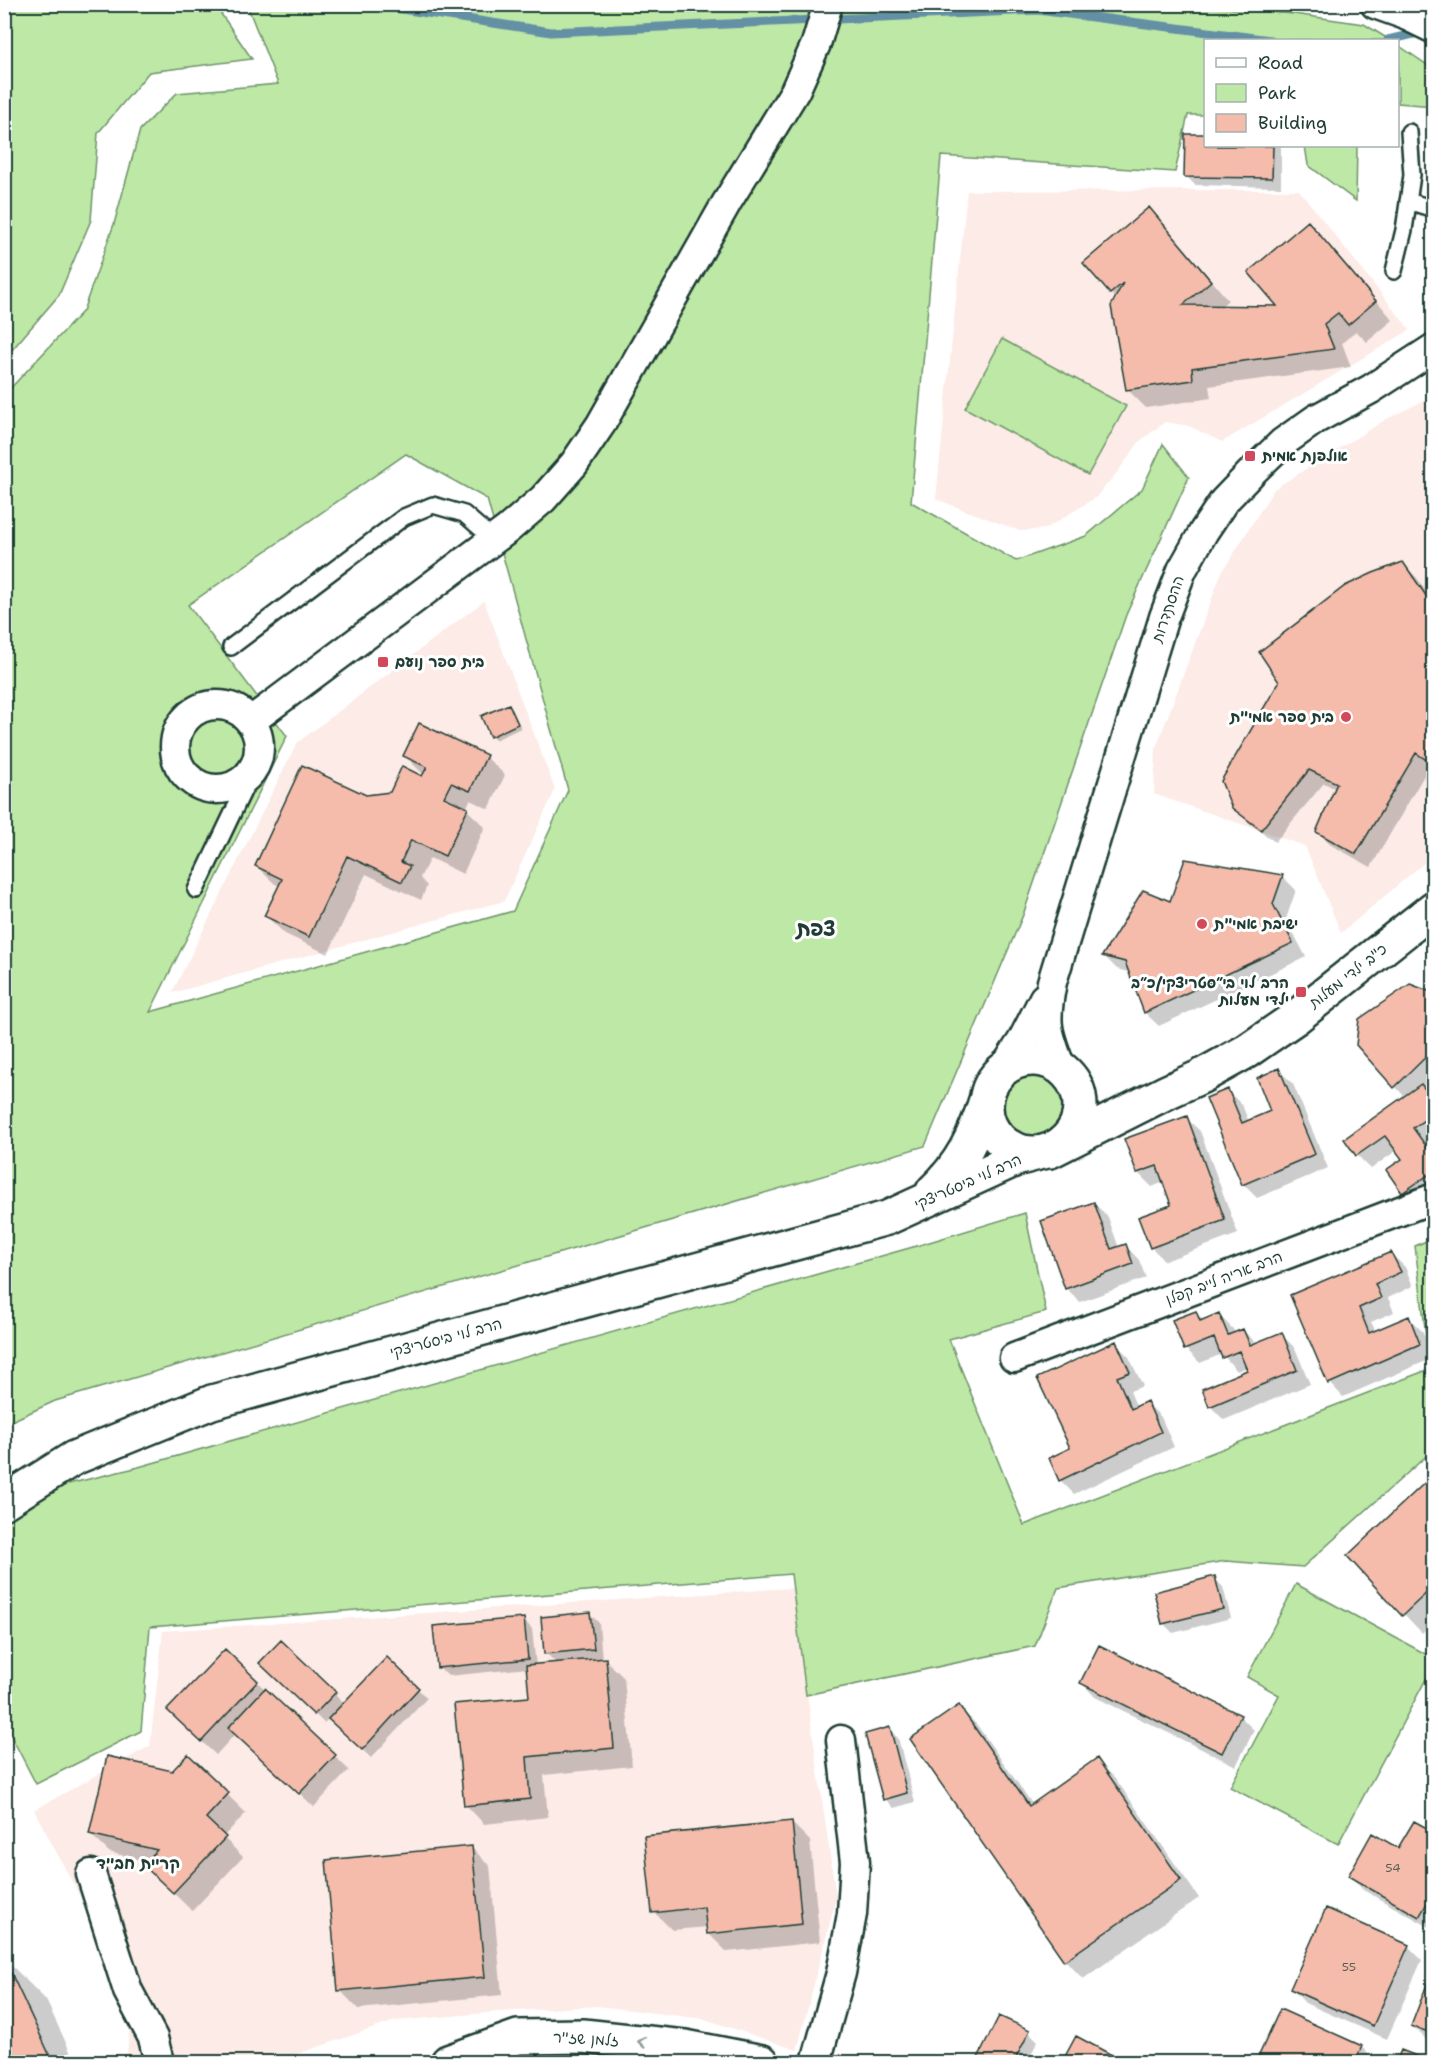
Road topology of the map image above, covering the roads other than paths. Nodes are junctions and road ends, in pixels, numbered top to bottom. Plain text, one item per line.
1 (828, 4) edge
2 (1375, 4) edge
3 (1434, 29) edge
4 (1409, 132) dead end
5 (1408, 201) junction
6 (1434, 209) edge
7 (1394, 271) dead end
8 (1430, 349) edge
9 (493, 539) junction
10 (231, 647) dead end
11 (251, 721) junction
12 (257, 762) junction
13 (196, 890) dead end
14 (1434, 908) edge
15 (1057, 965) junction
16 (1004, 1070) junction
17 (1069, 1080) junction
18 (1167, 1092) junction
19 (987, 1098) junction
20 (1042, 1152) junction
21 (1434, 1198) edge
22 (902, 1212) junction
23 (1014, 1359) dead end
24 (4, 1502) edge
25 (841, 1740) dead end
26 (90, 1874) dead end
27 (159, 2062) edge
28 (448, 2062) edge
29 (762, 2062) edge
30 (816, 2062) edge

1 - 9 street
2 - 3 street
4 - 5 lane
5 - 6 lane
5 - 7 lane
8 - 15 street, ההסתדרות
9 - 10 lane
9 - 11 street
11 - 12 street
11 - 12 street
12 - 13 lane
14 - 18 street, כ"ב ילדי מעלות
15 - 16 street, ההסתדרות
15 - 17 street, ההסתדרות
16 - 17 street, כ"ב ילדי מעלות
16 - 19 street, הרב לוי ביסטריצקי
17 - 18 street, כ"ב ילדי מעלות
17 - 20 street
18 - 20 street, כ"ב ילדי מעלות
19 - 20 street
19 - 22 street, הרב לוי ביסטריצקי
20 - 22 street, הרב לוי ביסטריצקי
21 - 23 street, הרב אריה לייב קפלן
22 - 24 street, הרב לוי ביסטריצקי
25 - 30 street
26 - 27 street
29 -> 28 street, זלמן שז"ר

